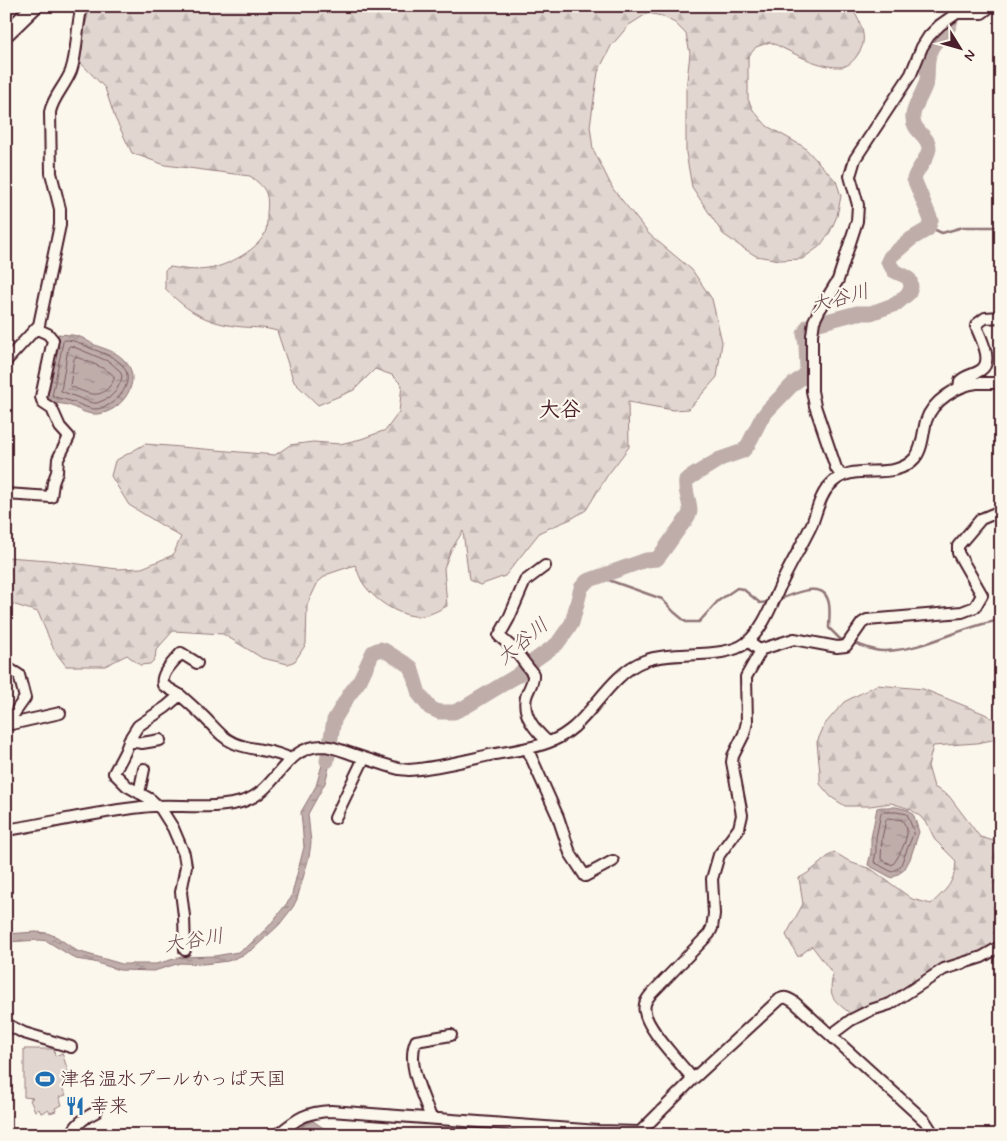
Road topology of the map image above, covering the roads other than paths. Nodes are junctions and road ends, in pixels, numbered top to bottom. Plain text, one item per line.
1 (35, 6) edge
2 (82, 6) edge
3 (991, 6) edge
4 (961, 9) edge
5 (6, 34) edge
6 (1001, 317) edge
7 (37, 329) junction
8 (6, 361) edge
9 (1001, 383) edge
10 (959, 388) junction
11 (841, 475) junction
12 (6, 494) edge
13 (1001, 516) edge
14 (545, 566) dead end
15 (748, 641) junction
16 (759, 650) junction
17 (197, 663) dead end
18 (6, 667) edge
19 (180, 694) junction
20 (60, 713) dead end
21 (9, 724) edge
22 (160, 740) dead end
23 (129, 741) junction
24 (548, 742) junction
25 (527, 748) junction
26 (364, 758) junction
27 (290, 759) junction
28 (144, 769) dead end
29 (140, 793) junction
30 (158, 807) junction
31 (335, 818) dead end
32 (6, 830) edge
33 (613, 861) dead end
34 (1001, 946) edge
35 (185, 950) dead end
36 (6, 1024) edge
37 (451, 1035) dead end
38 (831, 1036) junction
39 (71, 1047) dead end
40 (693, 1079) junction
41 (96, 1112) dead end
42 (431, 1118) junction
43 (596, 1133) edge
44 (638, 1133) edge
45 (71, 1135) edge
46 (277, 1135) edge
47 (934, 1135) edge

1 - 5 main road
2 - 7 street
3 - 4 street
4 - 11 street
6 - 10 street
7 - 8 street
7 - 12 street
9 - 10 street
10 - 11 street
11 - 15 street
13 - 16 street
14 - 24 street
15 - 16 street
15 - 24 street
16 - 40 street
17 - 19 street
18 - 21 street
19 - 23 street
19 - 27 street
20 - 21 street
22 - 23 street
23 - 29 street
24 - 25 street
25 - 26 street
25 - 33 street
26 - 27 street
26 - 31 street
27 - 30 street
28 - 29 street
29 - 30 street
30 - 32 street
30 - 35 street
34 - 38 street
36 - 39 street
37 - 42 street
38 - 40 street
38 - 47 street
40 - 44 street
41 - 45 street
42 - 43 street
42 - 46 street
43 - 44 street

